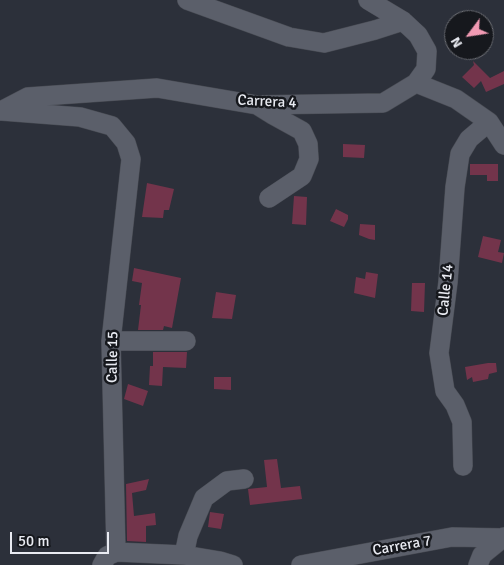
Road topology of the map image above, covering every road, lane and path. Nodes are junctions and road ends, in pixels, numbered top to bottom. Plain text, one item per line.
1 (187, 0) edge
2 (368, 0) edge
3 (402, 21) junction
4 (416, 83) junction
5 (257, 105) junction
6 (1, 111) edge
7 (489, 122) junction
8 (126, 143) joint
9 (504, 145) edge
10 (269, 198) dead end
11 (111, 341) junction
12 (186, 341) dead end
13 (463, 466) dead end
14 (244, 479) dead end
15 (504, 537) edge
16 (116, 552) junction
17 (184, 555) junction
18 (311, 564) edge
19 (102, 565) edge
20 (233, 565) edge
21 (478, 565) edge

1 - 3 street
2 - 3 street
3 - 4 street
4 - 5 street, Carrera 4
4 - 7 street
5 - 6 street, Carrera 4
5 - 10 street
6 - 8 street, Carrera 4
7 - 9 street
7 - 13 street, Calle 14
8 - 11 street, Calle 15
11 - 12 street
11 - 16 street, Calle 15
14 - 17 street
15 - 18 street, Carrera 7
15 - 21 street
16 - 17 street
16 - 19 street
17 - 20 street

